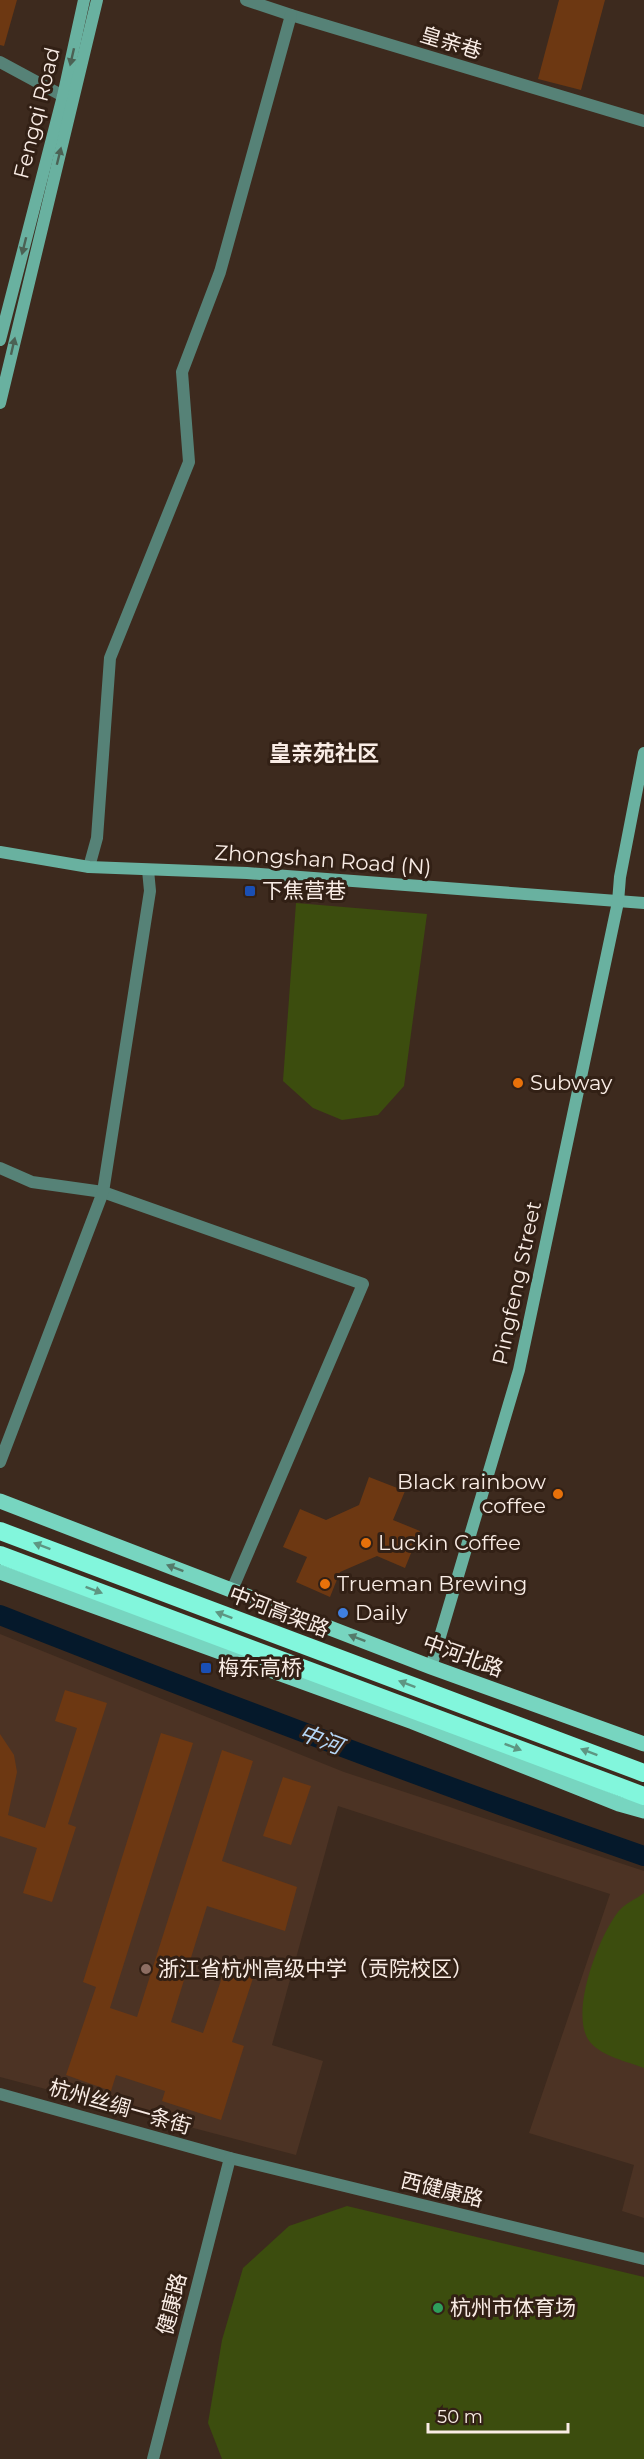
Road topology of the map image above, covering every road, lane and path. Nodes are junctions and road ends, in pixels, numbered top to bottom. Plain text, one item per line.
1 (84, 0) edge
2 (97, 0) edge
3 (246, 0) edge
4 (267, 4) edge
5 (291, 15) junction
6 (0, 62) edge
7 (63, 96) junction
8 (644, 121) edge
9 (0, 340) edge
10 (0, 403) edge
11 (644, 753) edge
12 (0, 852) edge
13 (89, 867) junction
14 (148, 870) junction
15 (618, 902) junction
16 (644, 903) edge
17 (0, 1168) edge
18 (103, 1192) junction
19 (0, 1462) edge
20 (0, 1501) edge
21 (0, 1531) edge
22 (0, 1555) edge
23 (0, 1572) edge
24 (232, 1590) junction
25 (431, 1667) junction
26 (644, 1744) edge
27 (644, 1773) edge
28 (644, 1796) edge
29 (644, 1812) edge
30 (0, 2094) edge
31 (230, 2158) junction
32 (644, 2259) edge
33 (153, 2459) edge

1 -> 7 main road, Fengqi Road
10 -> 2 main road
3 - 4 street, 皇亲巷
4 - 5 street, 皇亲巷
5 - 8 street, 皇亲巷
5 - 13 street
6 - 7 street
7 -> 9 main road, Fengqi Road
11 - 15 main road, Pingfeng Street
12 - 13 main road, Zhongshan Road (N)
13 - 14 main road, Zhongshan Road (N)
14 - 15 main road, Zhongshan Road (N)
14 - 18 street
15 - 16 main road, Zhongshan Road (N)
15 - 25 main road, Pingfeng Street
17 - 18 street
18 - 19 street
18 - 24 street
24 -> 20 main road, 中河北路
27 -> 21 highway, 中河高架路
22 -> 28 highway, 中河高架路
23 - 29 main road
25 -> 24 main road, 中河北路
25 - 26 main road, 中河北路
30 - 31 street, 杭州丝绸一条街
31 - 32 street, 西健康路
31 - 33 street, 健康路

